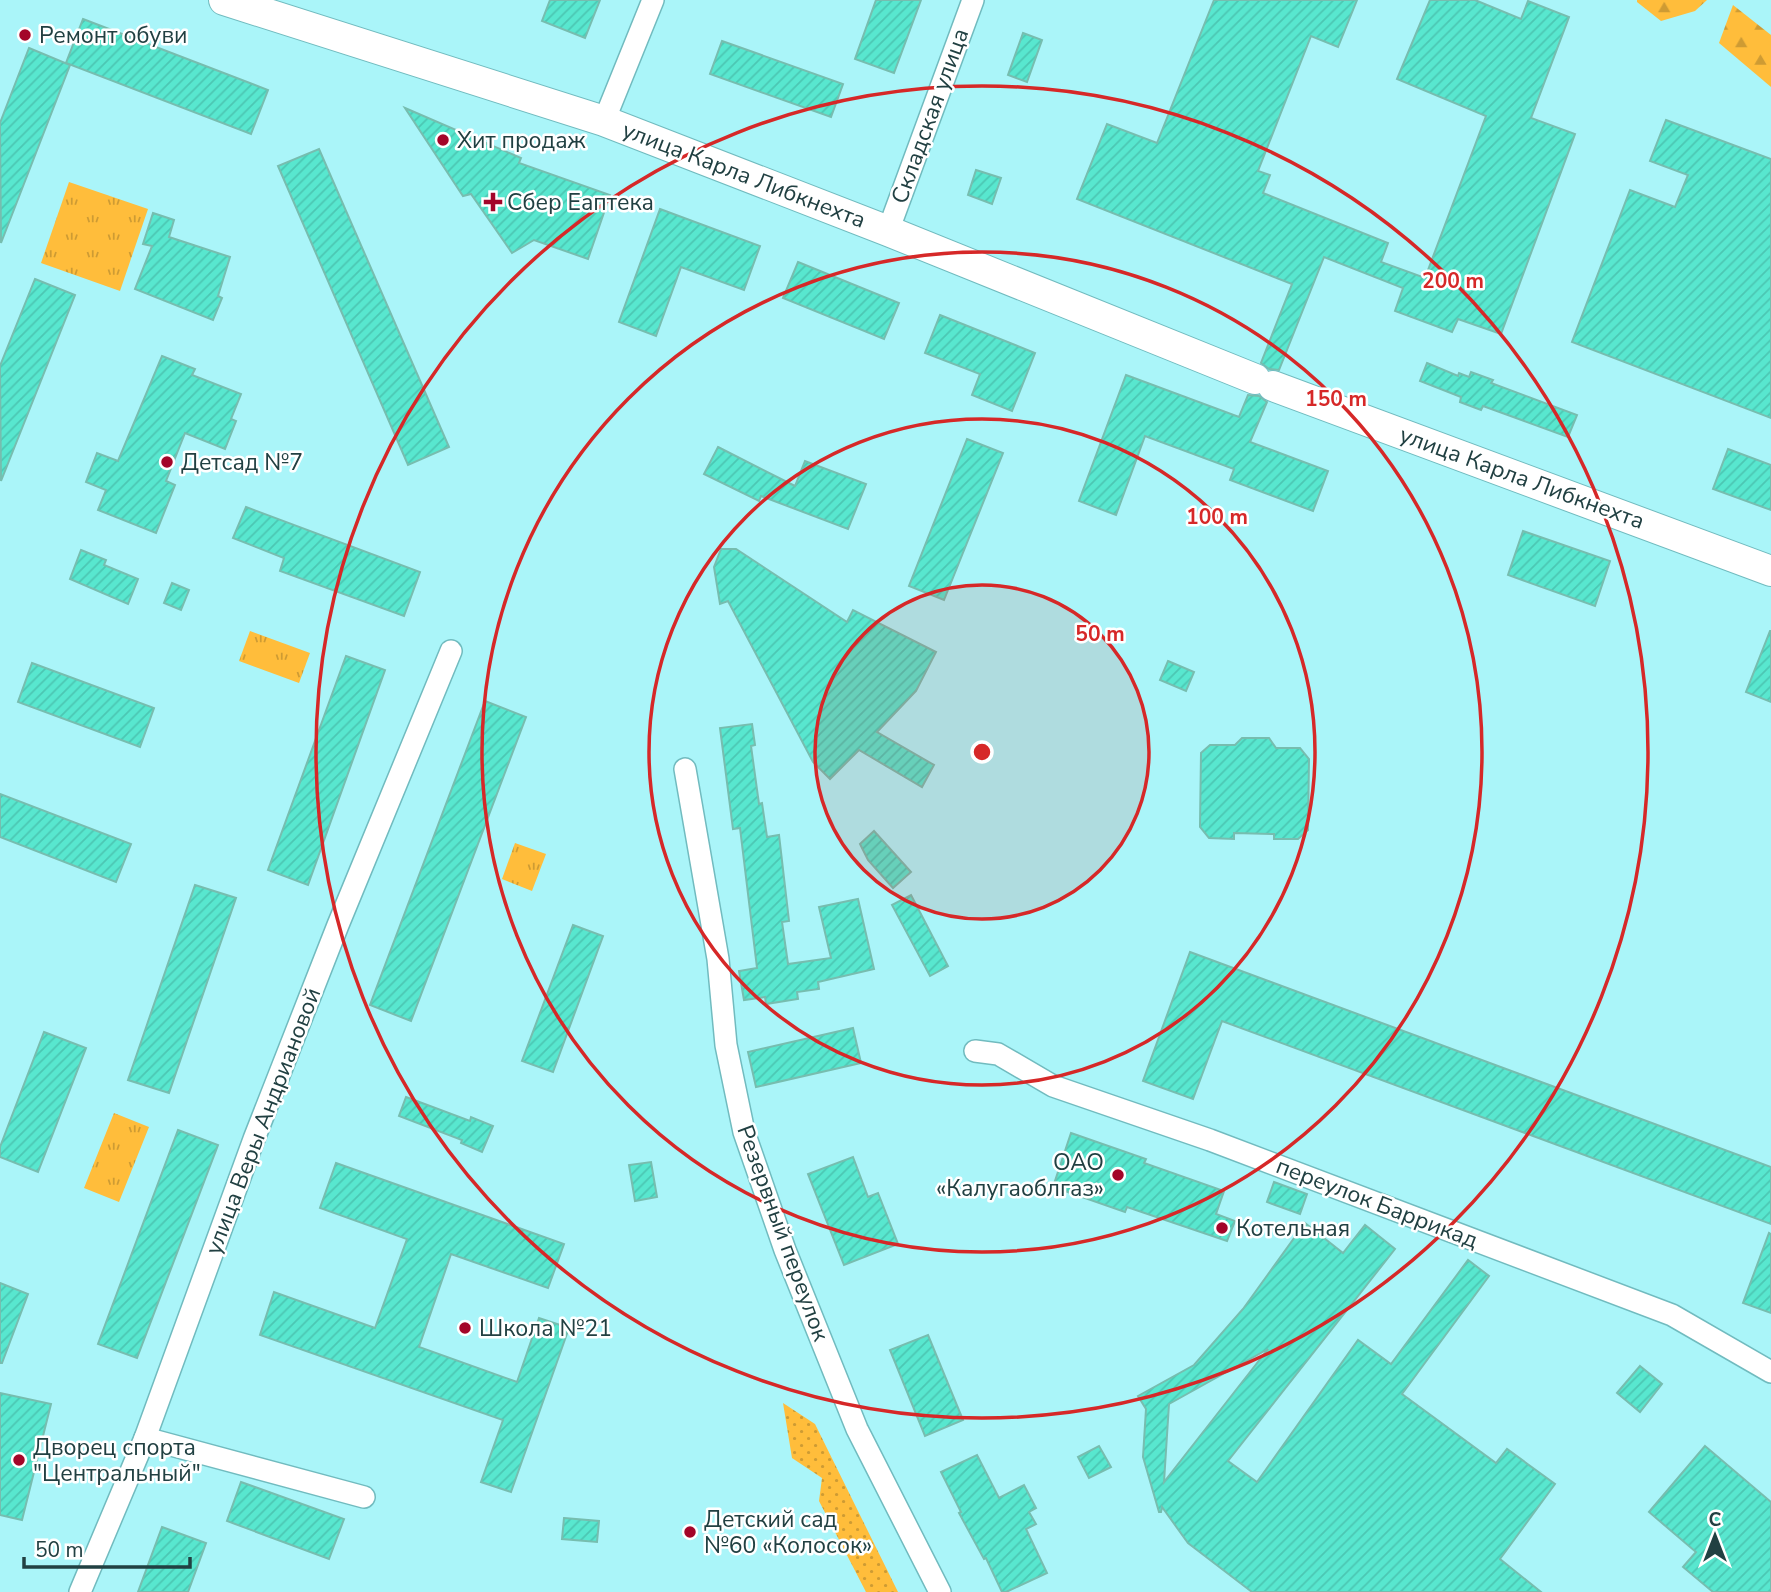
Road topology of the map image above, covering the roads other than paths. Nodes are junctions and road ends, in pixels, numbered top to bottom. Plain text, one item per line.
1 (224, 0) edge
2 (653, 0) edge
3 (973, 0) edge
4 (604, 121) junction
5 (888, 231) junction
6 (1771, 571) edge
7 (451, 651) dead end
8 (685, 769) dead end
9 (975, 1051) dead end
10 (1771, 1372) edge
11 (145, 1438) junction
12 (364, 1497) dead end
13 (80, 1592) edge
14 (940, 1592) edge

1 - 4 main road, улица Карла Либкнехта
2 - 4 street
3 - 5 street, Складская улица
4 - 5 main road, улица Карла Либкнехта
5 - 6 main road, улица Карла Либкнехта
7 - 11 street, улица Веры Андриановой
8 - 14 street, Резервный переулок
9 - 10 street, переулок Баррикад
11 - 12 street
11 - 13 street, улица Веры Андриановой

